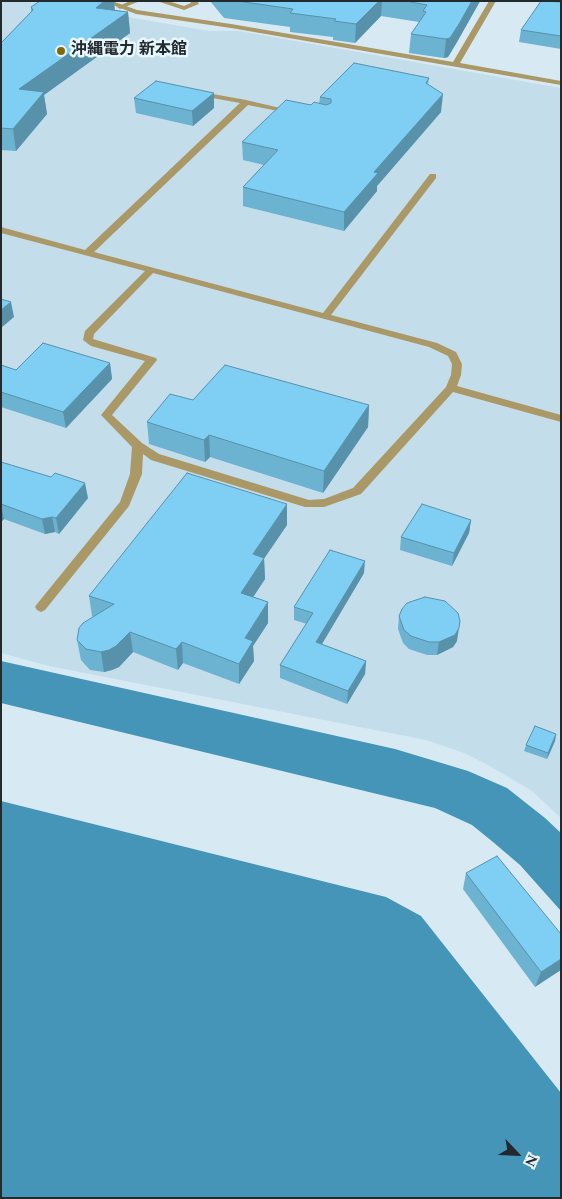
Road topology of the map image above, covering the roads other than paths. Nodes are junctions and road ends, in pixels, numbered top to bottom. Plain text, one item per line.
1 (105, 1) edge
2 (137, 1) edge
3 (160, 1) edge
4 (193, 1) edge
5 (492, 1) edge
6 (120, 7) junction
7 (455, 65) junction
8 (561, 83) edge
9 (188, 91) edge
10 (246, 102) junction
11 (299, 113) edge
12 (433, 176) dead end
13 (1, 230) edge
14 (86, 253) junction
15 (151, 270) junction
16 (325, 316) junction
17 (451, 388) junction
18 (561, 419) edge
19 (138, 446) junction
20 (41, 607) dead end

1 - 6 street
2 - 6 street
3 - 4 street
5 - 7 street
6 - 7 street
7 - 8 street
9 - 10 street
10 - 11 street
10 - 14 street
12 - 16 street
13 - 14 street
14 - 15 street
15 - 16 street
15 - 19 street
16 - 17 street
17 - 18 street
17 - 19 street
19 - 20 street

